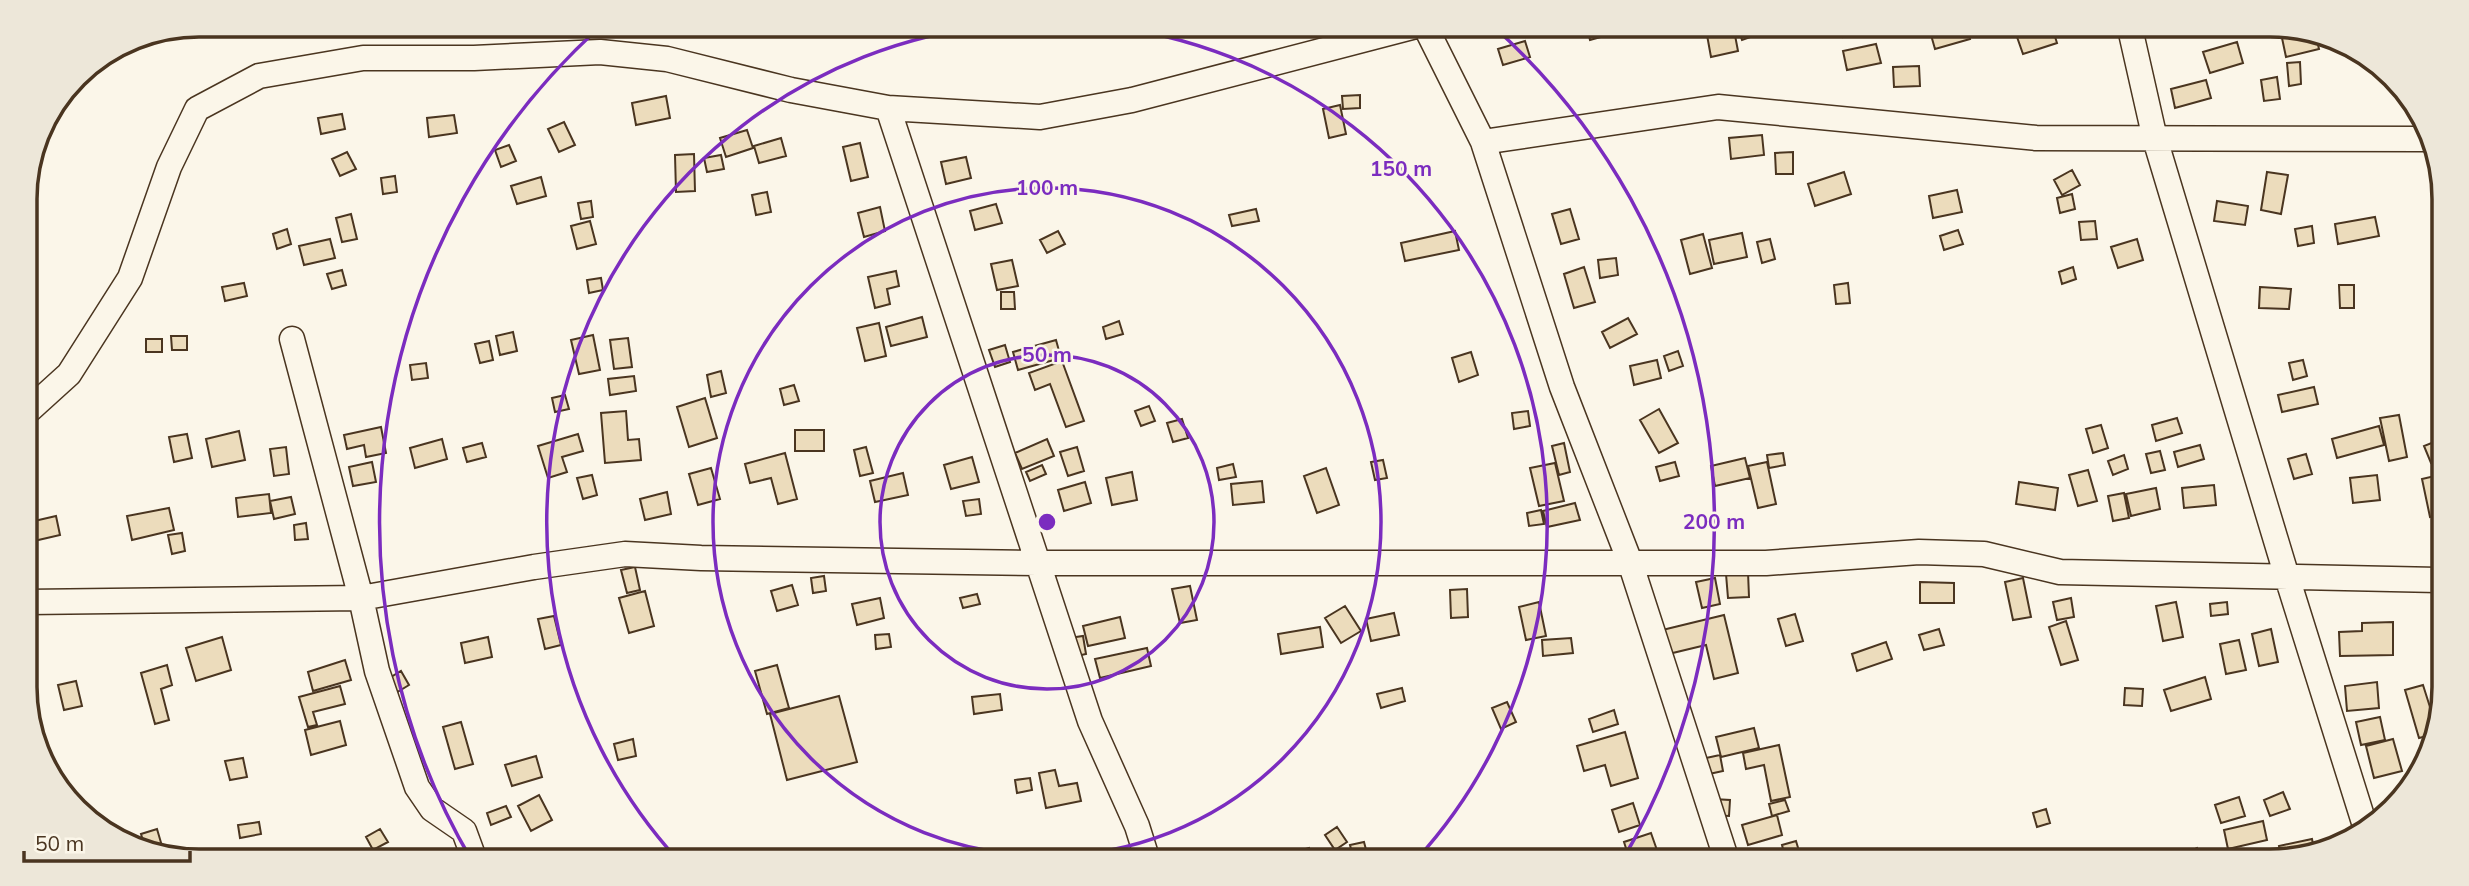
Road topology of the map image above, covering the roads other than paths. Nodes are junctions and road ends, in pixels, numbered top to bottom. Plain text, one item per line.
1 (1374, 37) edge
2 (1430, 37) edge
3 (2132, 37) edge
4 (888, 108) junction
5 (2155, 139) junction
6 (2421, 139) edge
7 (1483, 142) junction
8 (292, 339) dead end
9 (37, 402) edge
10 (1630, 562) junction
11 (1037, 563) junction
12 (2287, 577) junction
13 (2432, 580) edge
14 (361, 598) junction
15 (37, 602) edge
16 (2363, 820) edge
17 (470, 849) edge
18 (1144, 849) edge
19 (1723, 849) edge

1 - 4 street
2 - 7 street
3 - 5 street
4 - 9 street
4 - 11 street
5 - 6 street
5 - 7 street
5 - 12 street
7 - 10 street
8 - 14 street
10 - 11 street
10 - 12 street
10 - 19 street
11 - 14 street
11 - 18 street
12 - 13 street
12 - 16 street
14 - 15 street
14 - 17 street

